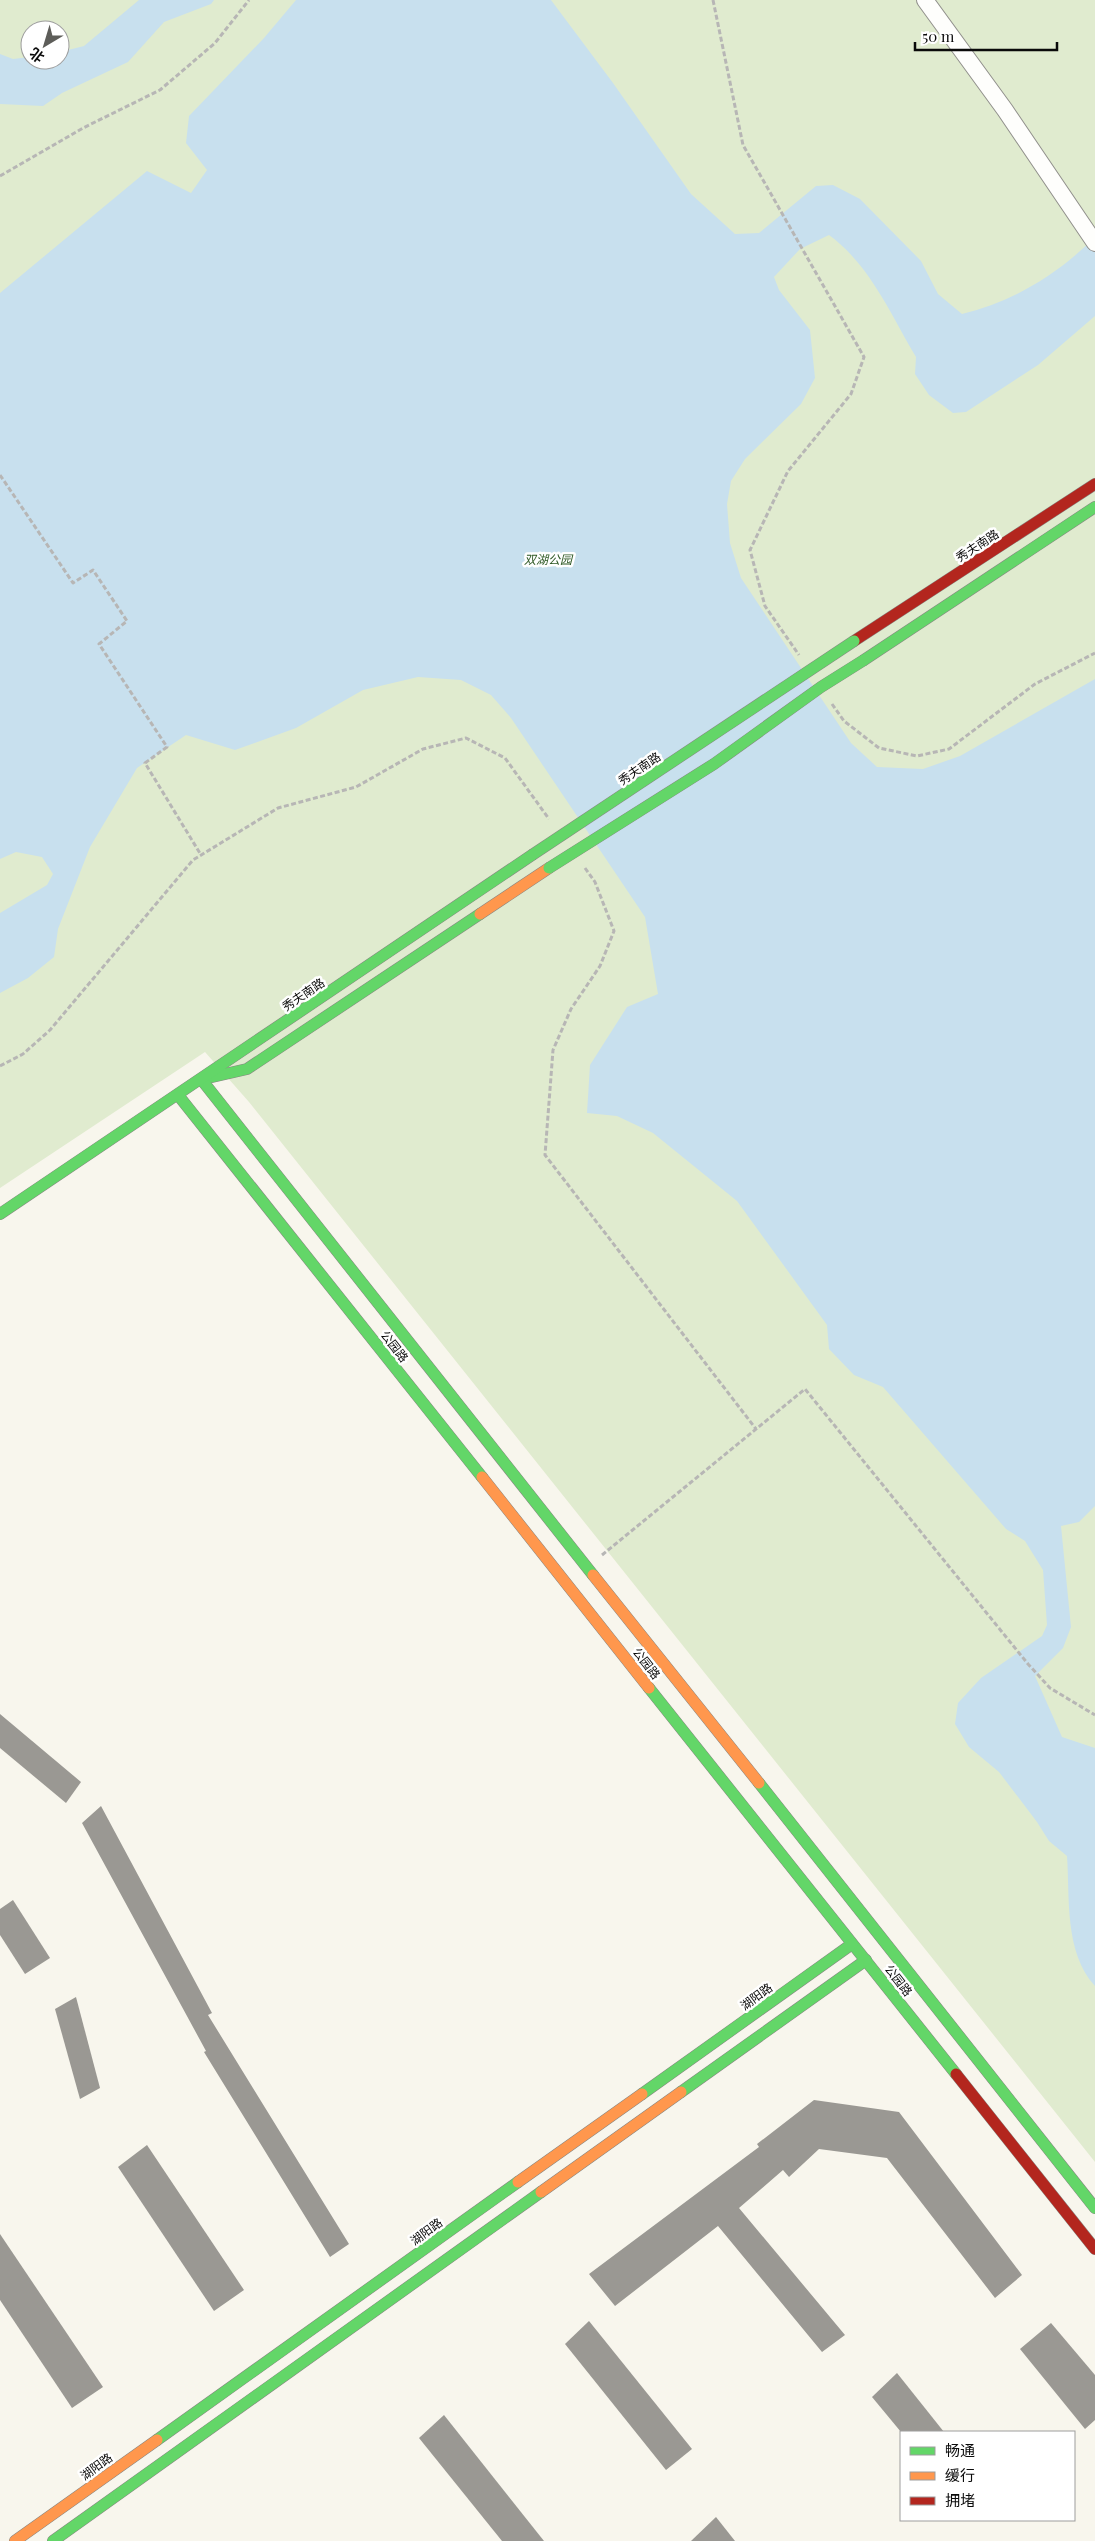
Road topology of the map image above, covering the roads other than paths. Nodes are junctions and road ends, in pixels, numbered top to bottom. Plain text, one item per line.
1 (925, 0) edge
2 (1095, 244) edge
3 (1095, 484) edge
4 (1095, 506) edge
5 (201, 1079) junction
6 (178, 1095) junction
7 (0, 1214) edge
8 (852, 1944) junction
9 (866, 1960) junction
10 (1095, 2208) edge
11 (1095, 2248) edge
12 (16, 2541) edge
13 (53, 2541) edge

1 - 2 street
3 - 5 street, 秀夫南路, bridge
4 - 5 street, 秀夫南路, bridge
5 - 6 street, 秀夫南路
5 - 10 street, 公园路
6 - 7 street, 秀夫南路
6 - 8 street, 公园路
8 - 9 street, 公园路
8 - 12 street, 湖阳路
9 - 11 street, 公园路
9 - 13 street

